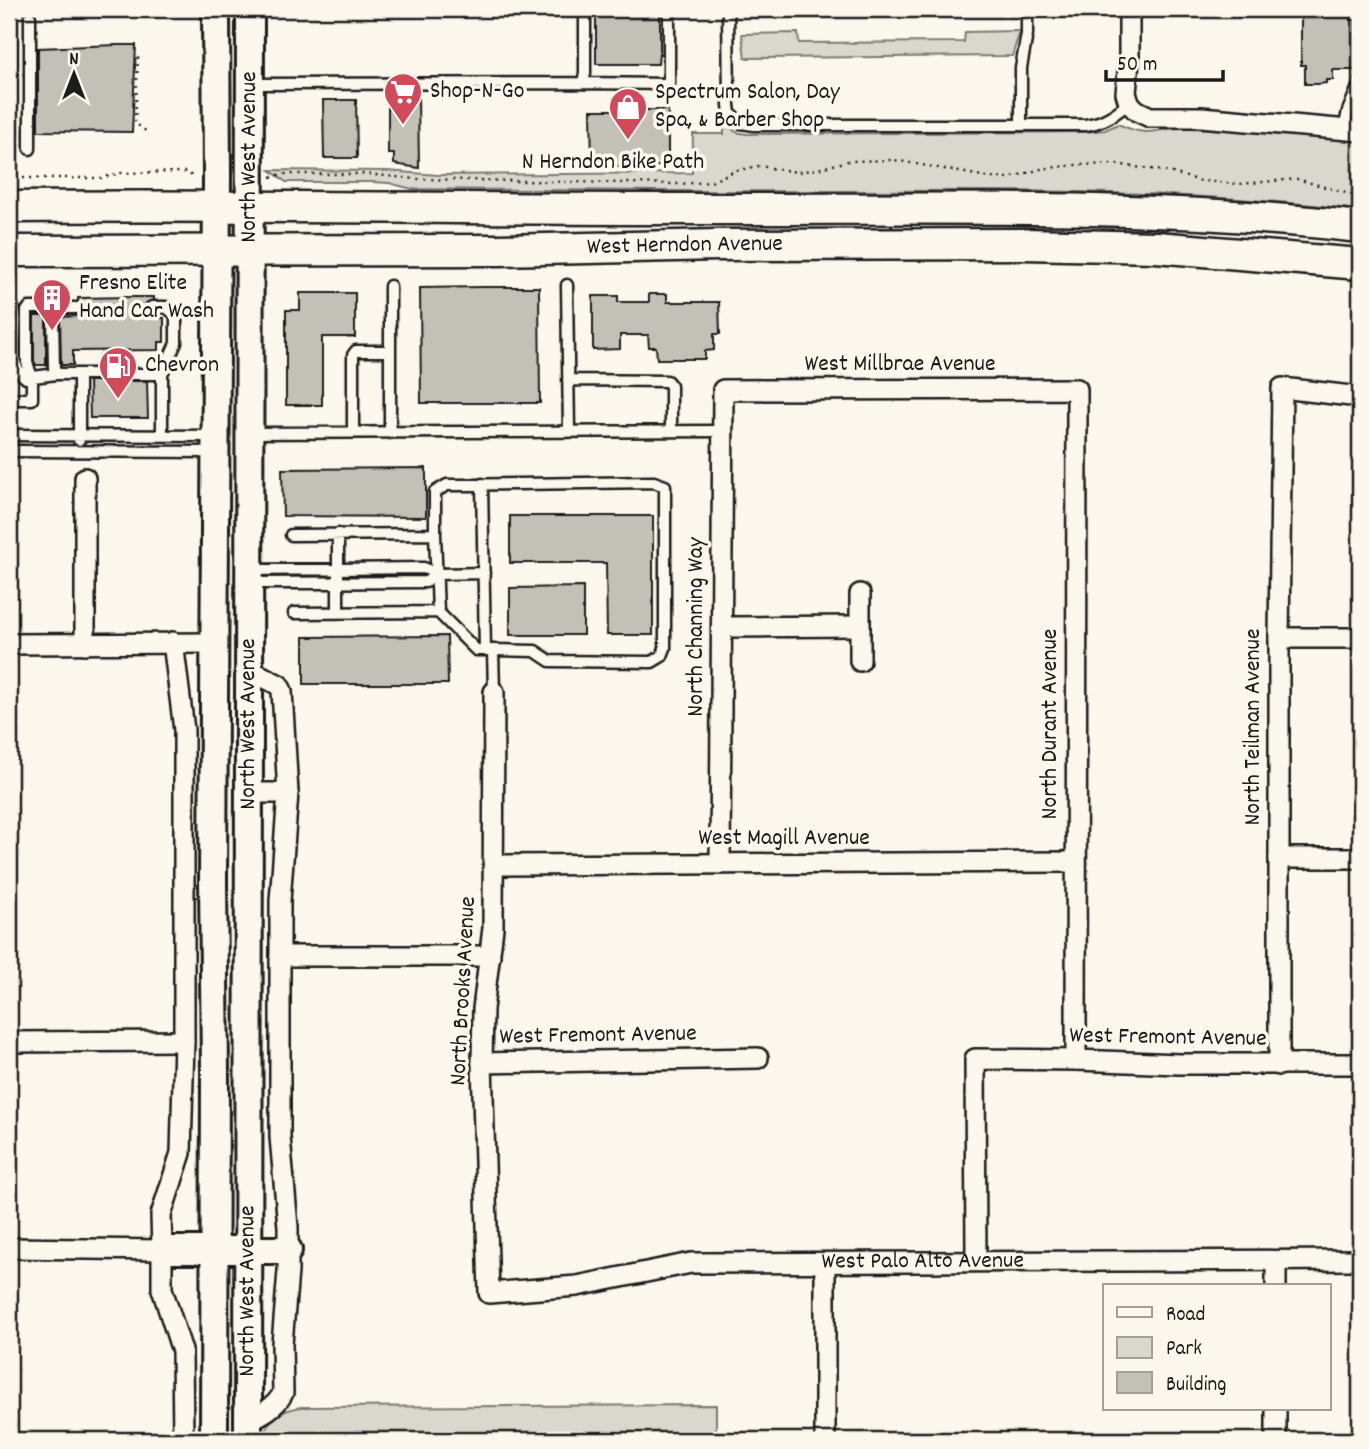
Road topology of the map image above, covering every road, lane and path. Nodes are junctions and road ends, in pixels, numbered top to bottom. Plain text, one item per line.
1 (11, 9) edge
2 (216, 9) edge
3 (250, 9) edge
4 (584, 9) edge
5 (669, 9) edge
6 (728, 9) edge
7 (1027, 9) edge
8 (1129, 9) edge
9 (30, 18) dead end
10 (138, 57) dead end
11 (1360, 82) edge
12 (583, 83) junction
13 (250, 84) junction
14 (1129, 103) junction
15 (1021, 125) junction
16 (1352, 130) edge
17 (147, 132) dead end
18 (9, 145) edge
19 (30, 149) dead end
20 (274, 177) dead end
21 (9, 178) edge
22 (193, 178) dead end
23 (1360, 197) edge
24 (250, 205) junction
25 (217, 206) junction
26 (9, 207) edge
27 (1360, 227) edge
28 (215, 249) junction
29 (250, 249) junction
30 (9, 251) edge
31 (1360, 264) edge
32 (567, 285) dead end
33 (390, 286) dead end
34 (9, 300) edge
35 (152, 307) dead end
36 (77, 308) dead end
37 (58, 309) junction
38 (390, 351) junction
39 (56, 374) junction
40 (79, 374) junction
41 (162, 374) junction
42 (32, 378) junction
43 (568, 380) junction
44 (1077, 389) joint
45 (723, 390) joint
46 (1360, 397) edge
47 (9, 399) edge
48 (671, 431) junction
49 (722, 431) junction
50 (569, 432) junction
51 (249, 433) junction
52 (353, 433) junction
53 (390, 433) junction
54 (9, 435) edge
55 (79, 435) junction
56 (162, 435) junction
57 (215, 444) junction
58 (79, 450) junction
59 (9, 451) edge
60 (85, 478) dead end
61 (482, 484) junction
62 (215, 527) junction
63 (338, 534) junction
64 (435, 534) junction
65 (291, 535) dead end
66 (338, 569) junction
67 (484, 573) junction
68 (437, 574) junction
69 (249, 576) junction
70 (338, 582) junction
71 (860, 594) dead end
72 (338, 612) junction
73 (438, 612) junction
74 (294, 613) dead end
75 (860, 626) junction
76 (722, 627) junction
77 (248, 634) junction
78 (1279, 638) junction
79 (1360, 638) edge
80 (173, 642) junction
81 (215, 643) junction
82 (9, 644) edge
83 (85, 644) junction
84 (489, 650) junction
85 (860, 660) dead end
86 (250, 670) junction
87 (494, 692) joint
88 (248, 793) junction
89 (288, 793) junction
90 (1279, 858) junction
91 (1360, 858) edge
92 (1075, 862) junction
93 (720, 863) junction
94 (494, 864) junction
95 (280, 956) junction
96 (490, 956) junction
97 (184, 1041) junction
98 (9, 1042) edge
99 (758, 1058) dead end
100 (1076, 1059) junction
101 (482, 1063) junction
102 (1360, 1064) edge
103 (1279, 1065) junction
104 (9, 1248) edge
105 (162, 1250) junction
106 (215, 1250) junction
107 (249, 1250) junction
108 (288, 1250) junction
109 (1360, 1260) edge
110 (976, 1261) junction
111 (1276, 1261) junction
112 (825, 1262) junction
113 (1276, 1284) edge
114 (489, 1293) joint
115 (1276, 1410) edge
116 (248, 1431) edge
117 (183, 1440) edge
118 (215, 1440) edge
119 (825, 1440) edge
120 (1276, 1440) edge

1 - 18 lane
2 - 25 main road, North West Avenue
3 - 13 main road, North West Avenue
4 - 12 lane
5 - 12 lane
6 - 15 lane
7 - 15 lane
8 - 14 street
9 - 19 lane
10 - 17 path
11 - 16 lane
12 - 13 lane
13 - 24 main road, North West Avenue
14 - 15 lane
14 - 16 street
20 - 23 path, N Herndon Bike Path
21 - 22 path
24 - 25 main road, West Herndon Avenue
24 - 27 main road, West Herndon Avenue
24 - 29 main road, North West Avenue
25 - 26 main road, West Herndon Avenue
25 - 28 main road, North West Avenue
28 - 29 main road, West Herndon Avenue
28 - 30 main road, West Herndon Avenue
28 - 57 main road, North West Avenue
29 - 31 main road, West Herndon Avenue
29 - 51 main road, North West Avenue
32 - 43 lane
33 - 38 lane
34 - 42 lane
35 - 41 lane
36 - 37 lane
37 - 39 lane
37 - 42 lane
38 - 52 lane
38 - 53 lane
39 - 40 lane
39 - 42 lane
40 - 41 lane
40 - 55 lane
41 - 56 lane
42 - 47 lane
43 - 48 lane
43 - 50 lane
44 - 45 street, West Millbrae Avenue
44 - 92 street, North Durant Avenue
45 - 49 street, North Channing Way
46 - 78 street, North Teilman Avenue
48 - 49 lane
48 - 50 lane
49 - 76 street, North Channing Way
50 - 53 lane
51 - 52 lane
51 - 69 main road, North West Avenue
52 - 53 lane
54 - 55 lane
55 - 56 lane
55 - 58 lane
56 - 57 lane
57 - 58 lane
57 - 62 main road, North West Avenue
57 - 69 main road
58 - 59 lane
60 - 83 street
61 - 64 lane
61 - 67 lane
61 - 84 lane
62 - 77 main road
62 - 81 main road, North West Avenue
63 - 64 lane
63 - 65 lane
63 - 66 lane
64 - 68 lane
66 - 68 lane
66 - 69 lane
66 - 70 lane
67 - 68 lane
67 - 84 lane
68 - 70 lane
68 - 73 lane
69 - 70 lane
69 - 77 main road, North West Avenue
70 - 72 lane
71 - 75 street
72 - 73 lane
72 - 74 lane
73 - 84 lane
75 - 76 street
75 - 85 street
76 - 93 street, North Channing Way
77 - 86 main road, North West Avenue
78 - 79 street
78 - 90 street, North Teilman Avenue
80 - 81 street
80 - 83 street
80 - 97 street
81 - 88 main road
81 - 106 main road, North West Avenue
82 - 83 street
84 - 87 lane
86 - 88 main road, North West Avenue
86 - 89 street
87 - 94 street, North Brooks Avenue
88 - 89 street
88 - 107 main road, North West Avenue
89 - 95 street
90 - 91 street
90 - 103 street, North Teilman Avenue
92 - 93 street, West Magill Avenue
92 - 100 street, North Durant Avenue
93 - 94 street, West Magill Avenue
94 - 96 street, North Brooks Avenue
95 - 96 street
95 - 108 street
96 - 101 street, North Brooks Avenue
97 - 98 street
97 - 105 street
99 - 101 street, West Fremont Avenue
100 - 103 street, West Fremont Avenue
100 - 110 street, West Fremont Avenue
101 - 114 street, North Brooks Avenue
102 - 103 street, West Fremont Avenue
104 - 105 street
105 - 106 main road
105 - 117 street
106 - 107 main road
106 - 118 main road, North West Avenue
107 - 108 main road
107 - 116 main road, North West Avenue
108 - 116 street
109 - 111 street, West Palo Alto Avenue
110 - 111 street, West Palo Alto Avenue
110 - 112 street, West Palo Alto Avenue
111 - 113 street
112 - 114 street, West Palo Alto Avenue
112 - 119 street
115 - 120 street

